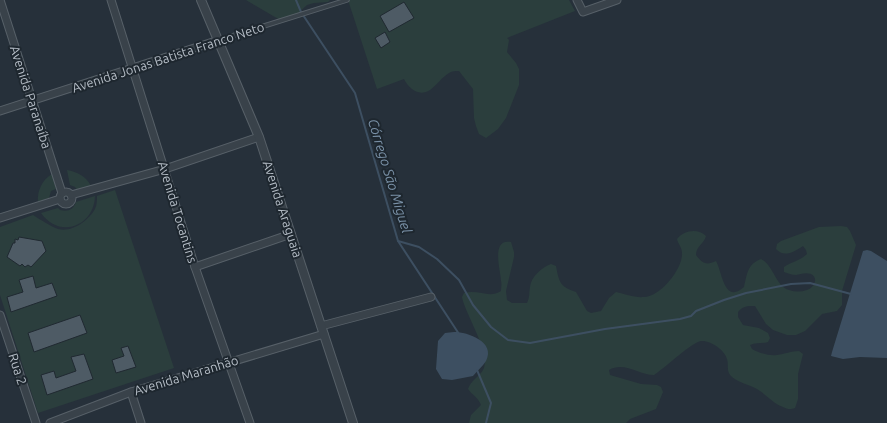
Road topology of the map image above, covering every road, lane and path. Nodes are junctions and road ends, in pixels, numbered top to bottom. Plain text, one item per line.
1 (0, 0) edge
2 (111, 0) edge
3 (202, 0) edge
4 (347, 0) edge
5 (577, 0) edge
6 (617, 0) edge
7 (219, 40) junction
8 (132, 67) junction
9 (32, 100) junction
10 (0, 111) edge
11 (259, 137) junction
12 (165, 169) junction
13 (71, 195) junction
14 (61, 196) junction
15 (0, 218) edge
16 (291, 234) junction
17 (195, 267) junction
18 (430, 297) dead end
19 (0, 315) edge
20 (2, 329) edge
21 (323, 330) junction
22 (228, 362) junction
23 (131, 392) junction
24 (36, 423) edge
25 (50, 423) edge
26 (141, 423) edge
27 (250, 423) edge
28 (353, 423) edge

1 - 9 street, Avenida Paranaíba
2 - 8 street, Avenida Tocantins
3 - 7 street, Avenida Araguaia
4 - 7 lane, Avenida Jonas Batista Franco Neto
5 - 6 street
7 - 8 street, Avenida Jonas Batista Franco Neto
7 - 11 street, Avenida Araguaia
8 - 9 street, Avenida Jonas Batista Franco Neto
8 - 12 street, Avenida Tocantins
9 - 10 street, Avenida Jonas Batista Franco Neto
9 - 14 street, Avenida Paranaíba
11 - 12 street
11 - 16 street, Avenida Araguaia
12 - 13 street
12 - 17 street, Avenida Tocantins
13 - 14 street
13 - 14 street
14 - 15 street
16 - 17 street
16 - 21 street, Avenida Araguaia
17 - 22 street, Avenida Tocantins
18 - 21 street, Avenida Maranhão
19 - 20 street, Rua 2
20 - 24 street, Rua 2
21 - 22 street, Avenida Maranhão
21 - 28 street, Avenida Araguaia
22 - 23 street, Avenida Maranhão
22 - 27 street, Avenida Tocantins
23 - 25 street, Avenida Maranhão
23 - 26 street

